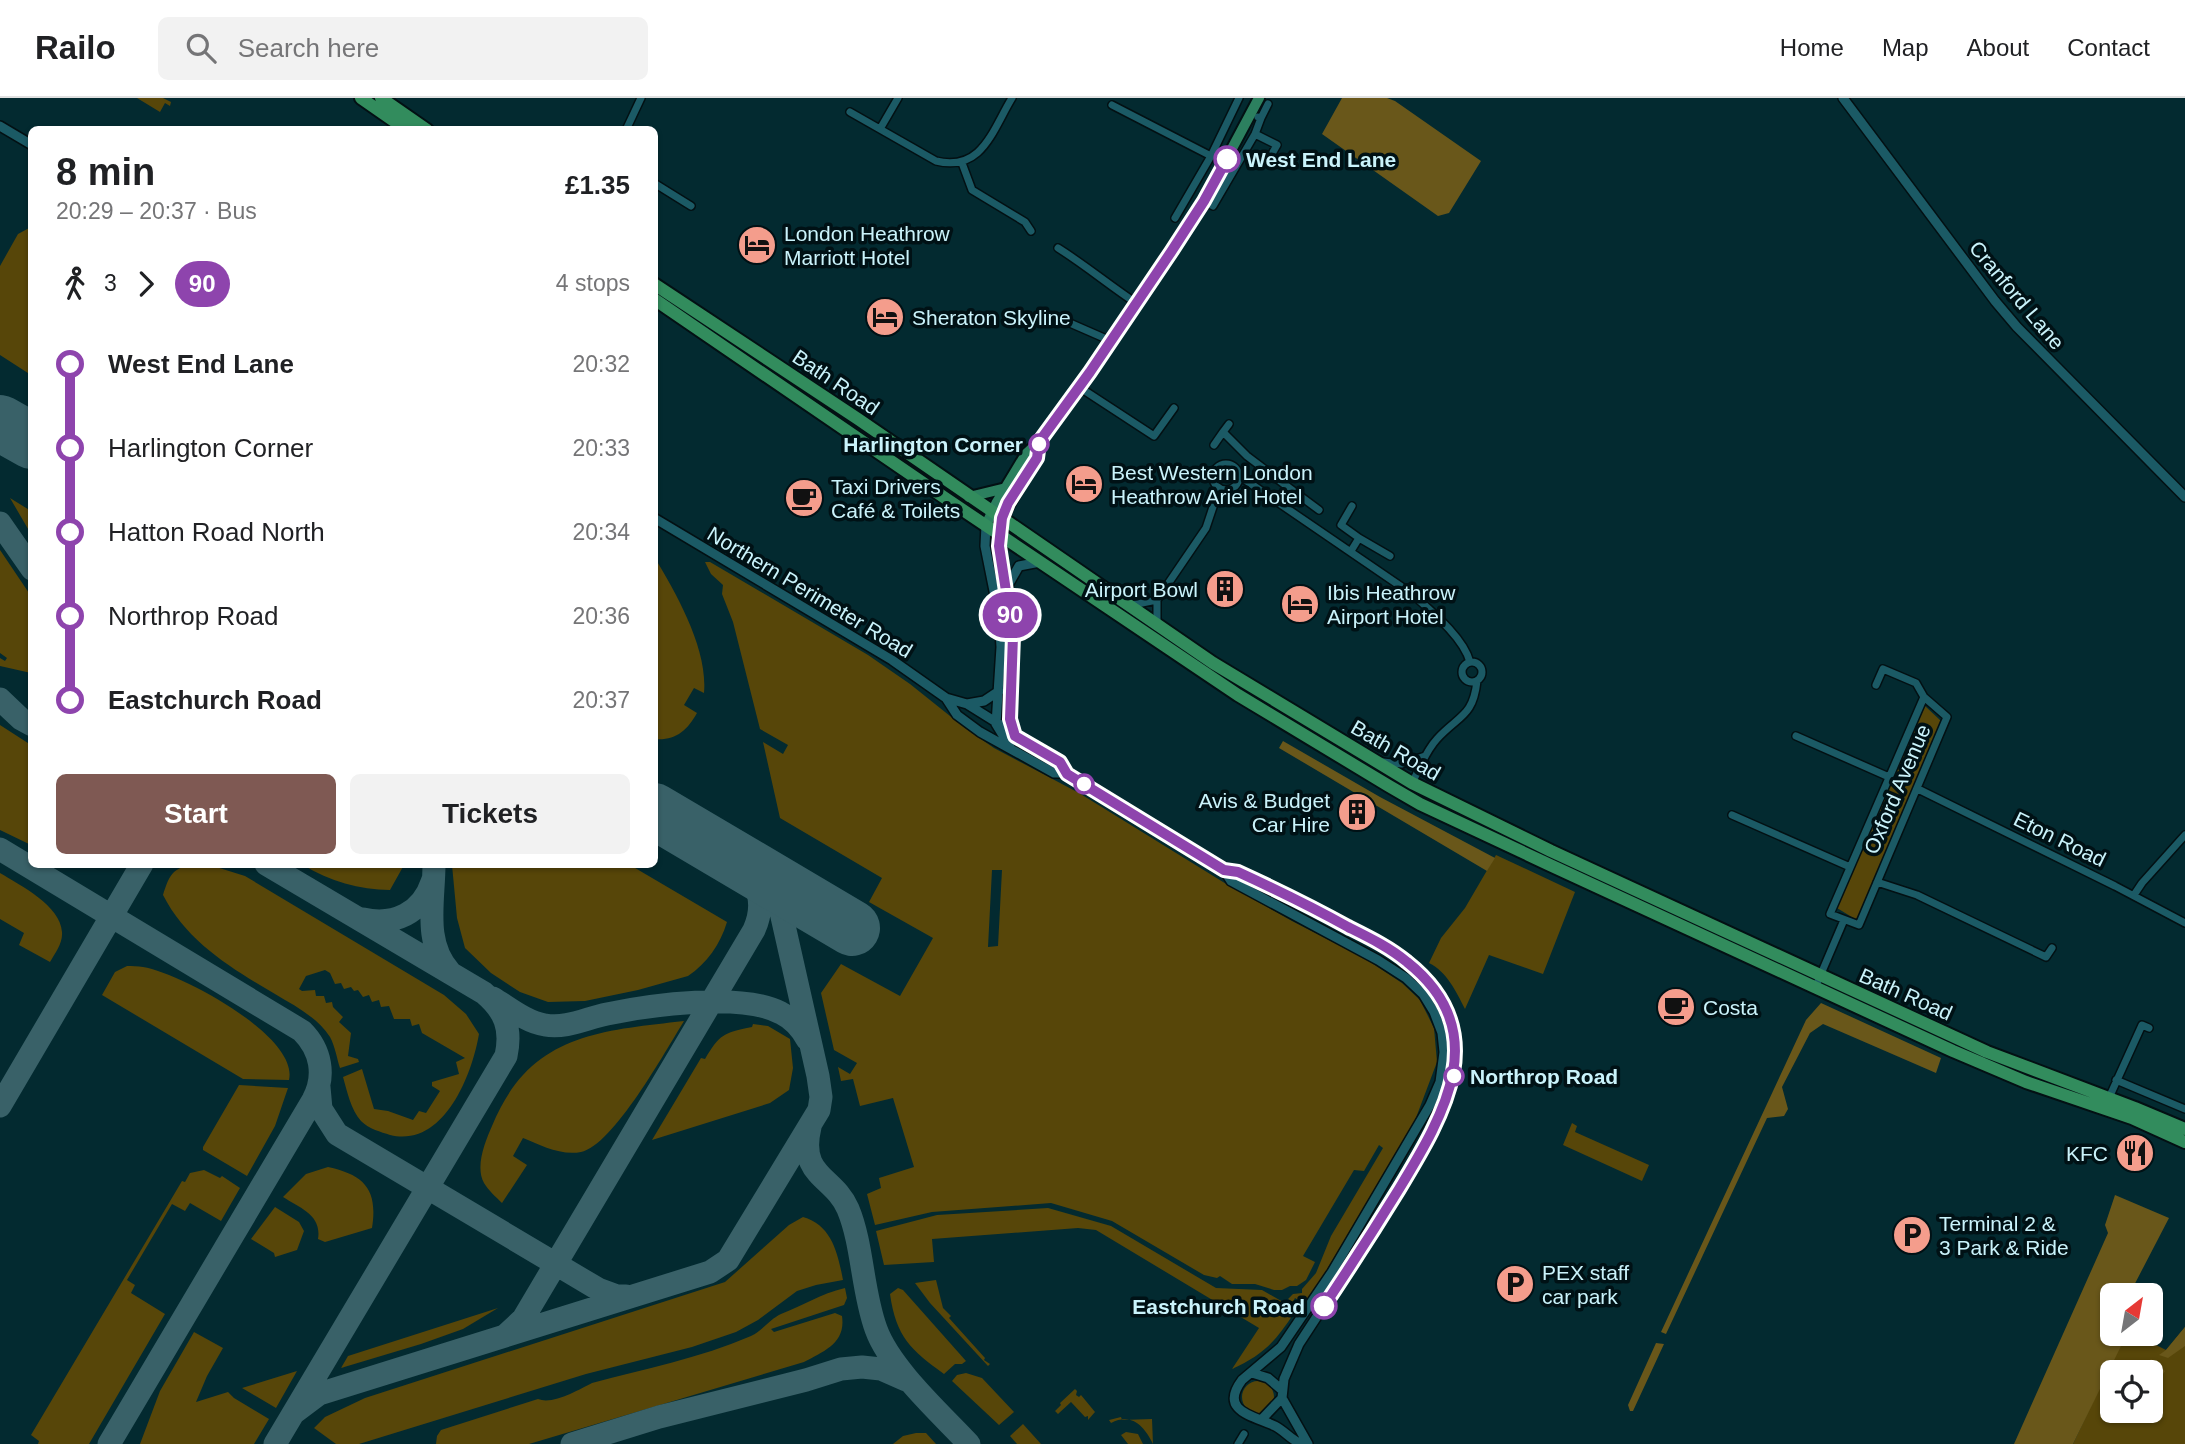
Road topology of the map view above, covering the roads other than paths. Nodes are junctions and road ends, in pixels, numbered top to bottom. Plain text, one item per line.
1 (360, 98) edge
2 (381, 98) edge
3 (641, 98) edge
4 (898, 98) edge
5 (1012, 98) edge
6 (1239, 98) edge
7 (1843, 98) edge
8 (1263, 101) edge
9 (1112, 105) dead end
10 (850, 112) dead end
11 (1256, 116) junction
12 (1229, 119) junction
13 (0, 126) edge
14 (401, 126) edge
15 (421, 126) edge
16 (628, 126) edge
17 (1244, 126) junction
18 (880, 129) junction
19 (1255, 134) junction
20 (28, 143) edge
21 (1273, 152) dead end
22 (1211, 156) junction
23 (962, 163) junction
24 (661, 175) dead end
25 (658, 179) edge
26 (658, 185) edge
27 (1204, 201) junction
28 (691, 206) dead end
29 (1193, 218) junction
30 (1031, 231) dead end
31 (1058, 248) dead end
32 (658, 287) edge
33 (658, 302) edge
34 (1136, 303) junction
35 (1056, 317) dead end
36 (1111, 341) junction
37 (1079, 387) junction
38 (1174, 408) dead end
39 (1229, 424) dead end
40 (1223, 432) junction
41 (1039, 442) junction
42 (1214, 445) dead end
43 (1238, 475) junction
44 (1288, 487) junction
45 (1006, 488) junction
46 (1219, 489) junction
47 (970, 497) junction
48 (2185, 497) edge
49 (1277, 502) junction
50 (1352, 506) dead end
51 (1319, 510) dead end
52 (997, 515) junction
53 (658, 520) edge
54 (986, 525) junction
55 (999, 534) junction
56 (1359, 538) junction
57 (1351, 551) junction
58 (1390, 556) dead end
59 (1040, 562) junction
60 (1007, 587) junction
61 (1157, 600) junction
62 (1127, 606) junction
63 (1158, 627) junction
64 (1470, 662) junction
65 (1477, 681) junction
66 (1876, 685) dead end
67 (999, 691) junction
68 (1924, 697) junction
69 (946, 698) junction
70 (1011, 702) junction
71 (967, 704) junction
72 (996, 724) junction
73 (980, 732) junction
74 (1015, 736) junction
75 (1796, 736) dead end
76 (1010, 747) junction
77 (1425, 756) junction
78 (1375, 762) junction
79 (1067, 774) junction
80 (1889, 777) junction
81 (1415, 779) junction
82 (1918, 789) junction
83 (1405, 794) junction
84 (1732, 815) dead end
85 (2185, 835) edge
86 (1850, 867) junction
87 (1224, 870) junction
88 (1877, 882) junction
89 (2134, 895) junction
90 (1844, 920) junction
91 (2185, 923) edge
92 (2052, 948) dead end
93 (1818, 982) junction
94 (2142, 1025) dead end
95 (2116, 1080) junction
96 (2107, 1103) junction
97 (2185, 1109) edge
98 (2185, 1129) edge
99 (2185, 1142) edge
100 (1252, 1373) junction
101 (1282, 1394) junction
102 (1261, 1420) junction
103 (1244, 1434) dead end
104 (1238, 1444) edge
105 (1302, 1444) edge
106 (1308, 1444) edge

1 - 14 highway
2 - 15 highway
3 - 16 street
4 - 18 street
5 - 23 street
6 - 12 street
7 - 48 street, Cranford Lane
8 - 11 main road
9 - 22 street
10 - 18 street
11 - 17 main road
11 - 19 street
12 - 17 street
12 - 22 street
13 - 20 street
17 - 27 main road
18 - 23 street
19 - 21 street
19 - 27 street
22 - 29 street
23 - 30 street
24 - 25 street
26 - 28 street
27 - 29 main road
29 - 34 main road
31 - 34 street
32 - 47 highway, Bath Road
33 - 54 highway, Bath Road
34 - 36 main road
35 - 36 street
36 - 37 main road
37 - 38 street
37 - 41 main road
39 - 40 street
40 - 42 street
40 - 44 street
41 - 45 main road
41 - 52 main road
43 - 46 street
43 - 46 street
43 - 49 street
44 - 49 street
44 - 51 street
45 - 47 main road
45 - 52 main road
46 - 61 street
47 - 52 highway, Bath Road
49 - 57 street
50 - 56 street
52 - 54 main road
52 - 55 main road
52 - 62 highway, Bath Road
53 - 69 street, Northern Perimeter Road
54 - 55 highway, Bath Road
54 - 67 street
55 - 59 highway, Bath Road
55 - 60 street
56 - 57 street
56 - 58 street
57 - 64 street
59 - 60 street
59 - 83 highway, Bath Road
60 - 70 street
61 - 62 street
61 - 63 street
62 - 63 highway, Bath Road
63 - 78 highway, Bath Road
64 - 65 street
64 - 65 street
65 - 77 street
66 - 68 street
67 - 71 street
67 - 72 street
68 - 80 street, Oxford Avenue
68 - 82 street, Oxford Avenue
69 - 71 street, Northern Perimeter Road
69 - 73 street, Northern Perimeter Road
70 - 72 street
70 - 74 street
71 - 72 street, Northern Perimeter Road
72 - 73 street
72 - 74 street, Northern Perimeter Road
72 - 76 street
73 - 76 street, Northern Perimeter Road
74 - 79 street, Northern Perimeter Road
75 - 80 street
76 - 79 street, Northern Perimeter Road
77 - 78 street
77 - 81 street
78 - 81 highway, Bath Road
79 - 87 street, Northern Perimeter Road
80 - 86 street, Oxford Avenue
81 - 83 street
81 - 93 highway, Bath Road
82 - 88 street, Oxford Avenue
82 - 89 street, Eton Road
83 - 93 highway, Bath Road
84 - 86 street
85 - 89 street
86 - 90 street, Oxford Avenue
87 - 100 street, Northern Perimeter Road
87 - 101 street, Northern Perimeter Road
88 - 90 street, Oxford Avenue
88 - 92 street
89 - 91 street, Eton Road
90 - 93 street
93 - 96 highway, Bath Road
94 - 95 street
95 - 96 street
95 - 97 street
96 - 98 highway, Bath Road
96 - 99 highway, Bath Road
100 - 101 street
100 - 102 street
101 - 102 street
101 - 106 street
102 - 105 street
103 - 104 street

